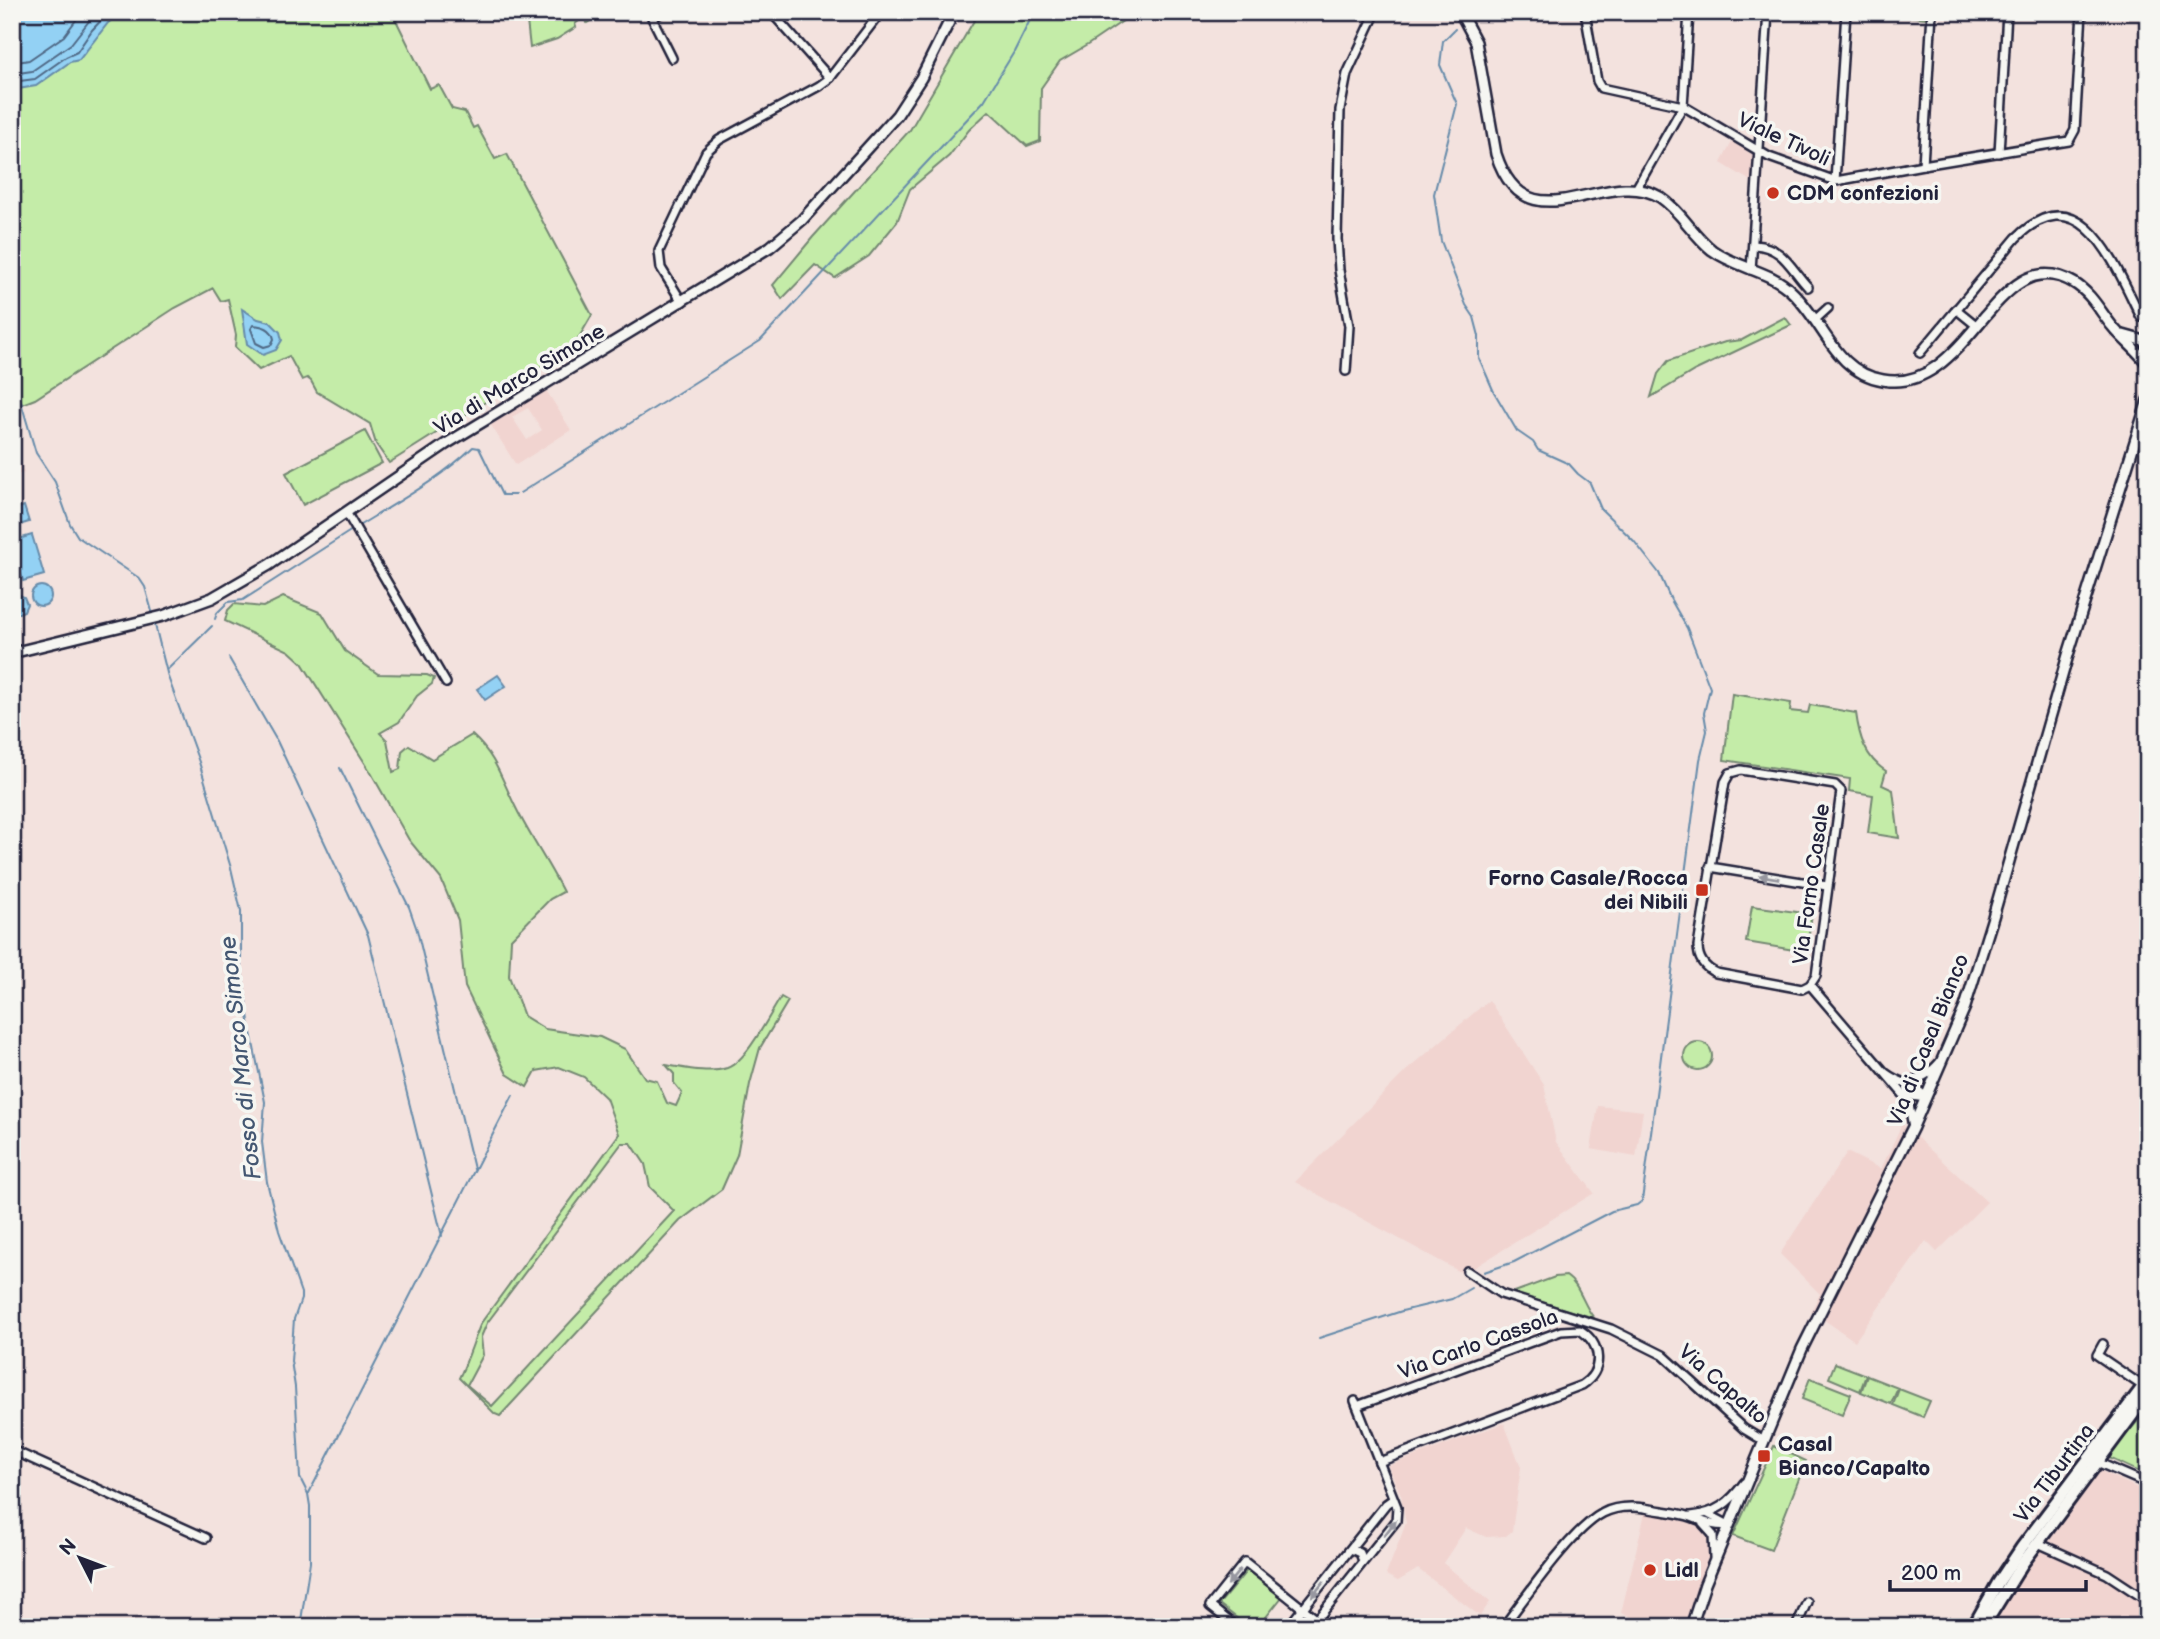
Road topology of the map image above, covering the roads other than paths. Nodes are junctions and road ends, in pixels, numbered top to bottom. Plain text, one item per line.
1 (662, 12) edge
2 (771, 12) edge
3 (881, 12) edge
4 (954, 12) edge
5 (1376, 12) edge
6 (1460, 12) edge
7 (1585, 12) edge
8 (1689, 12) edge
9 (1768, 12) edge
10 (1846, 12) edge
11 (1932, 12) edge
12 (2007, 12) edge
13 (2082, 12) edge
14 (672, 58) dead end
15 (830, 78) junction
16 (1683, 106) junction
17 (1760, 152) junction
18 (1999, 153) junction
19 (1923, 164) junction
20 (1835, 181) junction
21 (1636, 189) junction
22 (1754, 245) junction
23 (1751, 270) junction
24 (1808, 287) dead end
25 (682, 302) junction
26 (1828, 308) dead end
27 (1956, 309) junction
28 (2141, 317) dead end
29 (1815, 319) junction
30 (1977, 326) junction
31 (2113, 328) junction
32 (2148, 342) edge
33 (2130, 345) junction
34 (1920, 353) dead end
35 (2148, 354) edge
36 (2148, 365) edge
37 (1346, 371) dead end
38 (2147, 402) edge
39 (346, 512) junction
40 (12, 653) edge
41 (446, 683) dead end
42 (1710, 867) junction
43 (1827, 886) junction
44 (1811, 985) junction
45 (1946, 1054) junction
46 (1881, 1070) junction
47 (1908, 1082) junction
48 (1904, 1095) junction
49 (1926, 1098) junction
50 (1913, 1127) junction
51 (1467, 1271) dead end
52 (2103, 1344) dead end
53 (2146, 1387) edge
54 (2148, 1403) edge
55 (1764, 1441) junction
56 (2107, 1449) junction
57 (12, 1450) edge
58 (1379, 1462) junction
59 (2097, 1462) junction
60 (1752, 1471) junction
61 (2148, 1484) edge
62 (1393, 1500) junction
63 (1707, 1514) junction
64 (1687, 1516) junction
65 (1703, 1523) junction
66 (1729, 1525) junction
67 (206, 1538) dead end
68 (1357, 1541) junction
69 (2038, 1543) junction
70 (1351, 1549) junction
71 (1371, 1552) junction
72 (1363, 1562) junction
73 (1713, 1564) junction
74 (2148, 1601) edge
75 (1807, 1602) dead end
76 (1303, 1608) junction
77 (12, 1622) edge
78 (1314, 1623) edge
79 (21, 1627) edge
80 (1236, 1627) edge
81 (1289, 1627) edge
82 (1326, 1627) edge
83 (1503, 1627) edge
84 (1691, 1627) edge
85 (1796, 1627) edge
86 (1973, 1627) edge
87 (1983, 1627) edge

1 - 14 street
2 - 15 street
3 - 15 street
4 - 25 street, Via di Marco Simone
5 - 37 street
6 - 21 street
7 - 16 street, Viale Tivoli
8 - 16 street
9 - 17 street
10 - 20 street
11 - 19 street
12 - 18 street
13 - 18 street, Viale Tivoli
15 - 25 street
16 - 17 street, Viale Tivoli
16 - 21 street
17 - 20 street, Viale Tivoli
17 - 22 street
18 - 19 street, Viale Tivoli
19 - 20 street, Viale Tivoli
21 - 23 street
22 - 23 street
22 - 24 street
23 - 29 street
25 - 39 street, Via di Marco Simone
26 - 29 street
27 - 28 street
27 - 30 street
27 - 34 street
29 - 30 street
30 - 31 street
31 - 32 street
31 - 33 street
33 - 35 street
33 - 36 street
38 - 45 street, Via di Casal Bianco
39 - 40 street, Via di Marco Simone
39 - 41 street
43 -> 42 street
42 - 43 street, Via Forno Casale
42 - 44 street, Via Forno Casale
43 - 44 street, Via Forno Casale
44 - 46 street, Via Forno Casale
45 - 47 street
45 - 49 street, Via di Casal Bianco
46 - 47 street
46 - 48 street, Via Forno Casale
47 - 49 street
48 - 49 street
48 - 50 street
49 - 50 street, Via di Casal Bianco
50 - 55 street, Via di Casal Bianco
51 - 55 street, Via Capalto
52 - 53 street
53 - 56 main road, Via Tiburtina
53 - 86 main road, Via Tiburtina
54 - 56 main road
55 - 60 street, Via di Casal Bianco
56 - 59 main road, Via Tiburtina
57 - 67 street
58 - 58 street, Via Carlo Cassola
58 - 62 street
59 - 61 street
59 - 69 main road, Via Tiburtina
60 - 63 street
60 - 66 street, Via di Casal Bianco
62 - 68 street
71 -> 62 street
63 - 64 street
63 - 66 street
64 - 65 street
64 - 83 street
65 - 66 street
65 - 73 street
66 - 73 street, Via di Casal Bianco
68 - 70 street
68 - 71 street
69 - 74 street
69 - 87 main road, Via Tiburtina
70 - 72 street
70 -> 76 street
71 - 72 street
72 - 78 street
73 - 84 street, Via di Casal Bianco
75 - 85 street
76 - 78 street
76 -> 80 street
76 - 81 street
77 - 79 street
78 - 82 street

